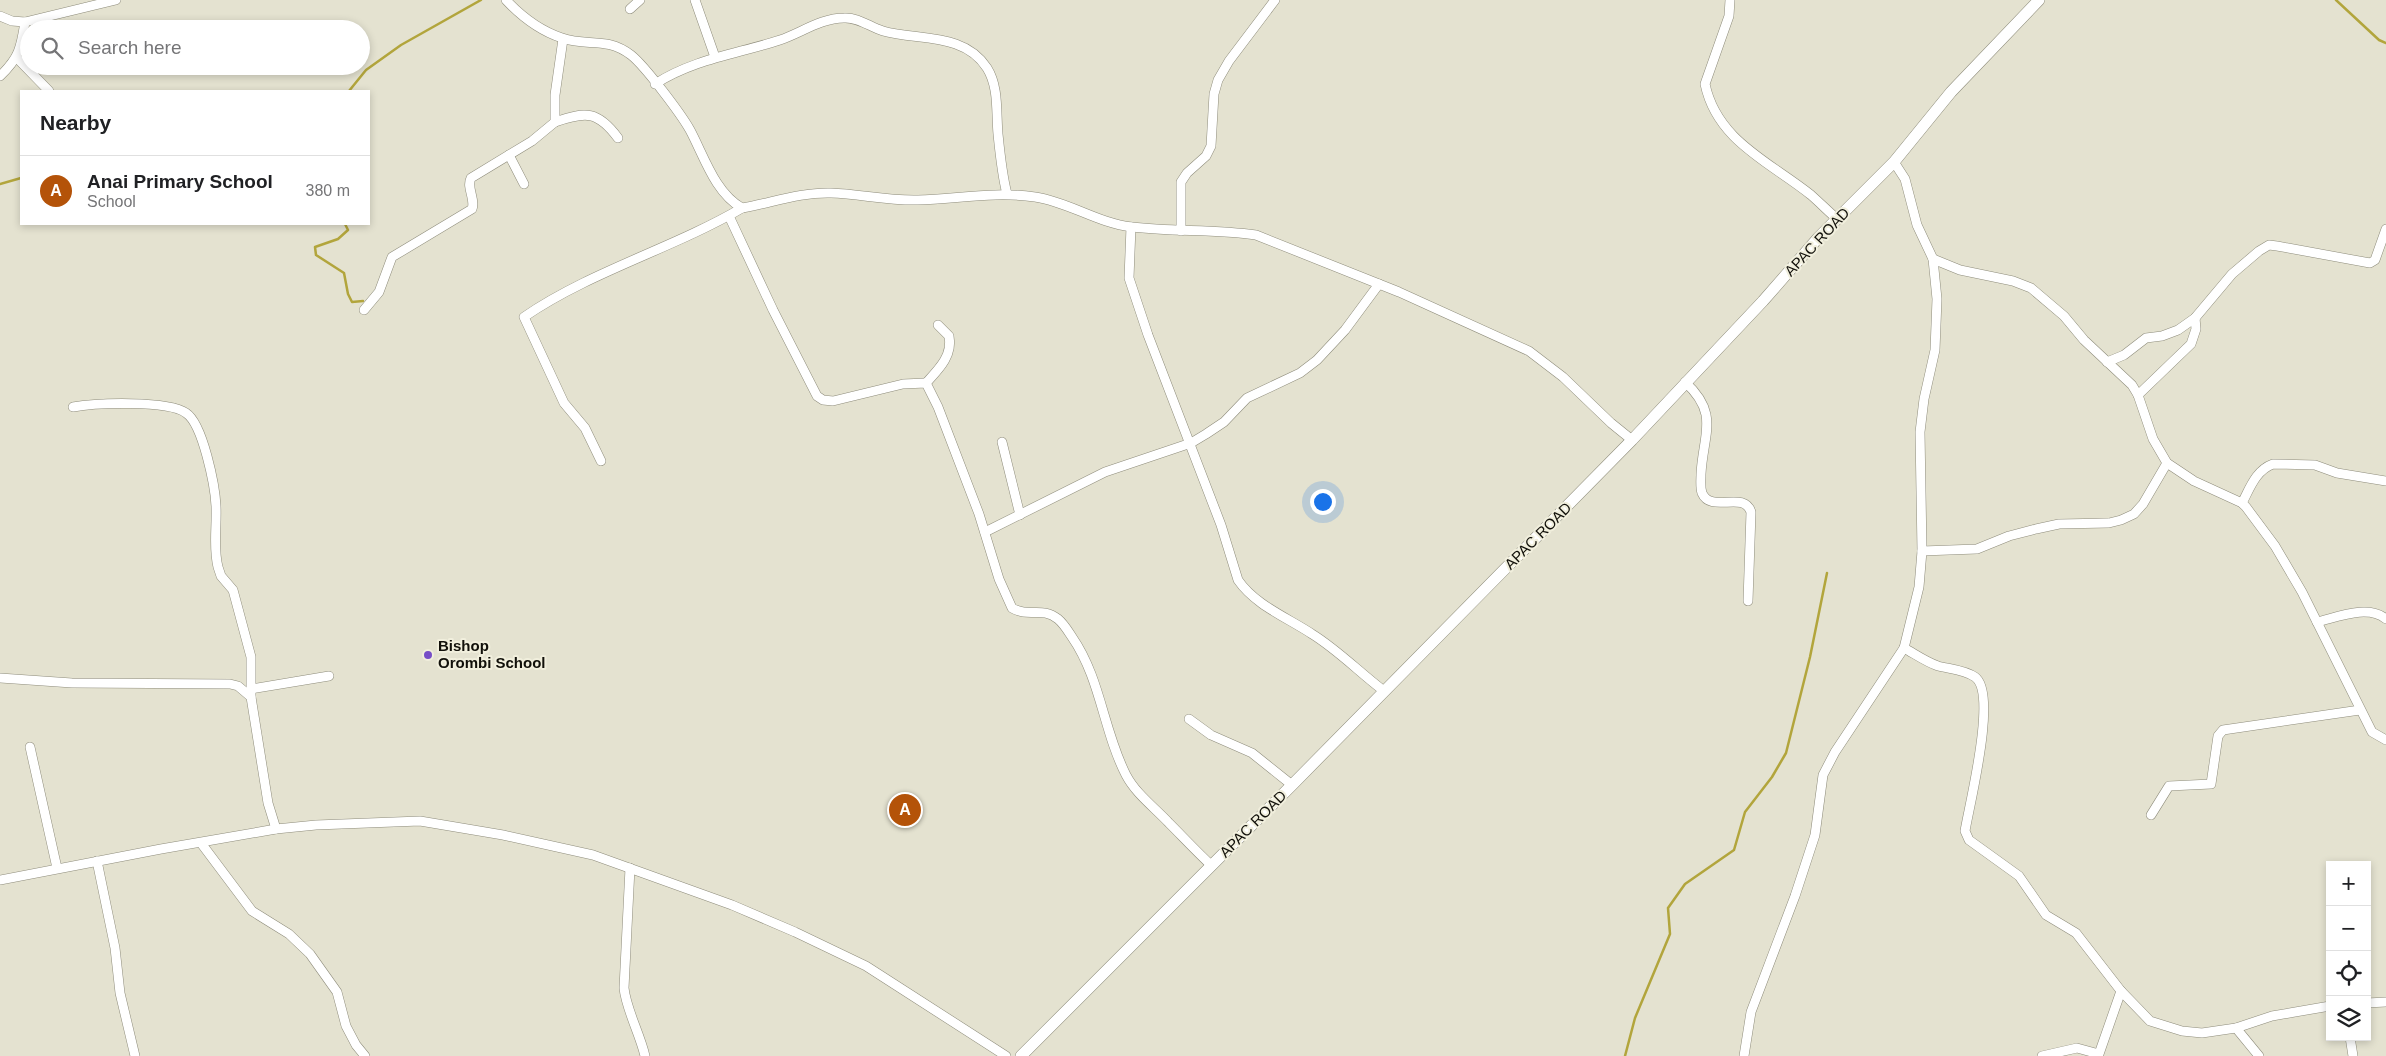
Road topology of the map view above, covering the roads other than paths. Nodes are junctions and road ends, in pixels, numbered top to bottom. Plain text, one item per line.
1 (116, 0) edge
2 (506, 0) edge
3 (640, 0) edge
4 (695, 0) edge
5 (1275, 0) edge
6 (1730, 0) edge
7 (2039, 0) edge
8 (83, 5) edge
9 (630, 9) dead end
10 (0, 16) edge
11 (32, 20) edge
12 (20, 22) edge
13 (563, 39) junction
14 (20, 51) edge
15 (715, 57) junction
16 (17, 58) junction
17 (20, 61) edge
18 (33, 75) edge
19 (0, 76) edge
20 (655, 84) junction
21 (48, 90) edge
22 (555, 122) junction
23 (618, 138) dead end
24 (509, 155) junction
25 (1894, 162) junction
26 (524, 184) dead end
27 (1007, 194) junction
28 (742, 208) junction
29 (729, 216) junction
30 (1837, 219) junction
31 (1131, 227) junction
32 (2386, 229) edge
33 (1181, 231) junction
34 (1933, 259) junction
35 (1379, 284) junction
36 (364, 310) dead end
37 (2195, 318) junction
38 (938, 325) dead end
39 (2107, 362) junction
40 (1685, 382) junction
41 (926, 383) junction
42 (2138, 395) junction
43 (73, 407) dead end
44 (1632, 440) junction
45 (1002, 442) dead end
46 (1191, 443) junction
47 (601, 460) dead end
48 (2167, 463) junction
49 (2386, 481) edge
50 (2242, 503) junction
51 (1020, 515) junction
52 (985, 532) junction
53 (1922, 551) junction
54 (1748, 601) dead end
55 (2386, 619) edge
56 (2317, 622) junction
57 (1904, 648) junction
58 (329, 676) dead end
59 (0, 678) edge
60 (1384, 691) junction
61 (251, 693) junction
62 (2360, 710) junction
63 (1189, 719) dead end
64 (2386, 740) edge
65 (30, 747) dead end
66 (1292, 785) junction
67 (2151, 815) dead end
68 (276, 829) junction
69 (201, 843) junction
70 (97, 861) junction
71 (1212, 866) junction
72 (57, 868) junction
73 (630, 868) junction
74 (0, 880) edge
75 (2120, 991) junction
76 (2386, 1002) edge
77 (2371, 1003) edge
78 (2326, 1007) edge
79 (2236, 1028) junction
80 (2351, 1041) edge
81 (2098, 1055) edge
82 (135, 1056) edge
83 (365, 1056) edge
84 (645, 1056) edge
85 (1006, 1056) edge
86 (1021, 1056) edge
87 (1744, 1056) edge
88 (2042, 1056) edge
89 (2259, 1056) edge
90 (2353, 1056) edge

1 - 8 street
2 - 13 street
3 - 9 street
4 - 15 street
5 - 33 street
6 - 30 street
7 - 25 main road, APAC ROAD
8 - 11 street
10 - 12 street
13 - 20 street
13 - 22 street
14 - 16 street
15 - 20 street
15 - 27 street
16 - 17 street
16 - 19 street
18 - 21 street
20 - 28 street
22 - 23 street
22 - 24 street
24 - 26 street
24 - 36 street
25 - 30 main road, APAC ROAD
25 - 34 street
27 - 28 street
27 - 31 street
28 - 29 street
29 - 41 street
29 - 47 street
30 - 40 main road, APAC ROAD
31 - 33 street
31 - 46 street
32 - 37 street
33 - 35 street
34 - 39 street
34 - 53 street
35 - 44 street
35 - 46 street
37 - 39 street
37 - 42 street
38 - 41 street
39 - 42 street
40 - 44 main road, APAC ROAD
40 - 54 street
41 - 52 street
42 - 48 street
43 - 61 street
44 - 60 main road, APAC ROAD
45 - 51 street
46 - 51 street
46 - 60 street
48 - 50 street
48 - 53 street
49 - 50 street
50 - 56 street
51 - 52 street
52 - 71 street
53 - 57 street
55 - 56 street
56 - 62 street
57 - 75 street
57 - 87 street
58 - 61 street
59 - 61 street
60 - 66 main road, APAC ROAD
61 - 68 street
62 - 64 street
62 - 67 street
63 - 66 street
65 - 72 street
66 - 71 main road, APAC ROAD
68 - 69 street
68 - 73 street
69 - 70 street
69 - 83 street
70 - 72 street
70 - 82 street
71 - 86 main road, APAC ROAD
72 - 74 street
73 - 84 street
73 - 85 street
75 - 79 street
75 - 81 street
76 - 77 street
78 - 79 street
79 - 89 street
80 - 90 street
81 - 88 street

